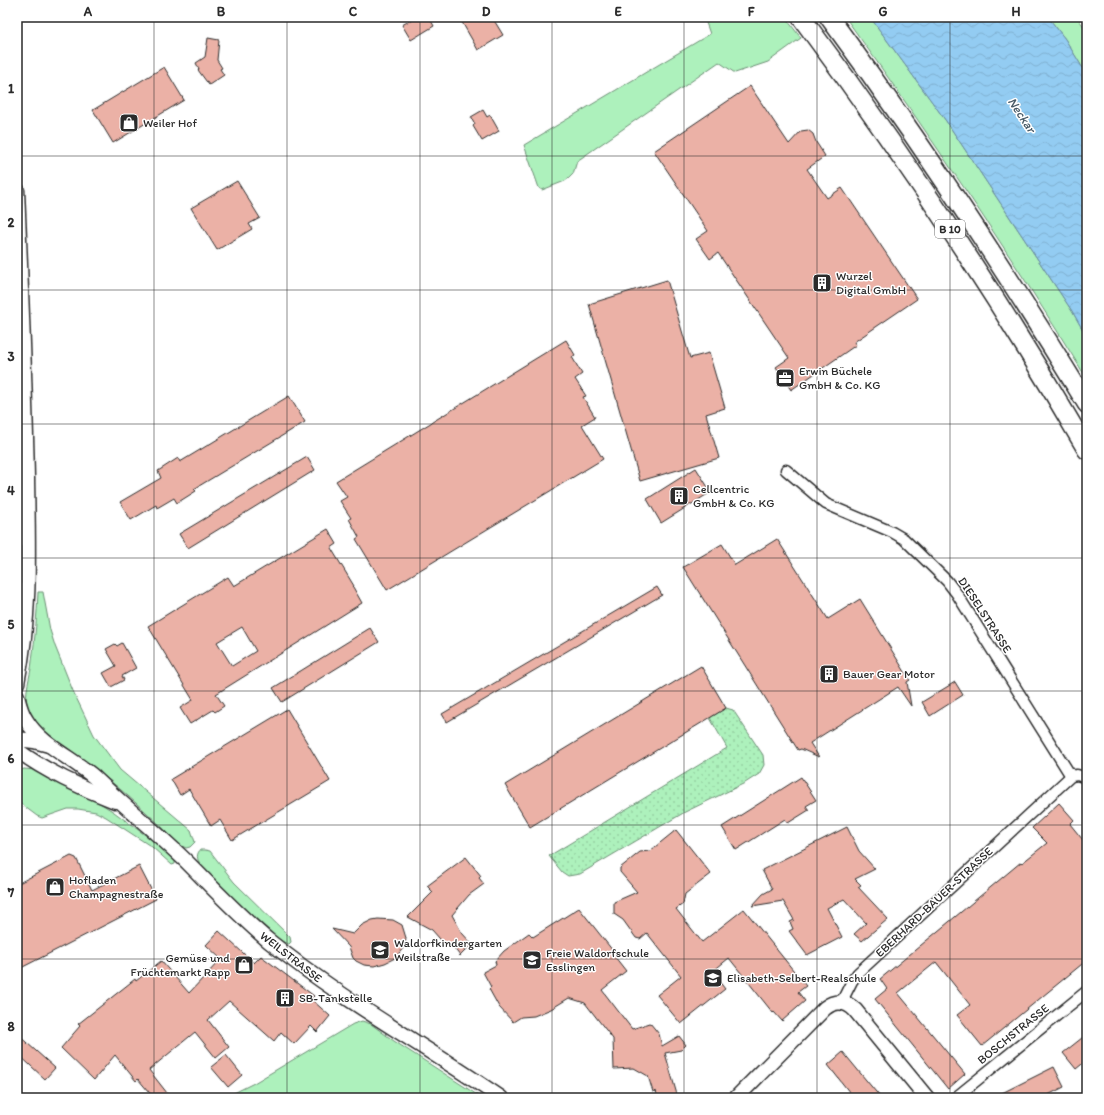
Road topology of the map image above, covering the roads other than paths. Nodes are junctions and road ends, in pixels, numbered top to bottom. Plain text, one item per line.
1 (801, 17) edge
2 (829, 17) edge
3 (17, 190) edge
4 (1087, 404) edge
5 (1087, 450) edge
6 (786, 470) dead end
7 (17, 683) edge
8 (17, 696) edge
9 (17, 739) edge
10 (51, 746) junction
11 (17, 750) edge
12 (17, 765) edge
13 (42, 766) junction
14 (1071, 776) junction
15 (1087, 778) edge
16 (121, 803) junction
17 (1087, 991) edge
18 (841, 1003) junction
19 (501, 1098) edge
20 (736, 1098) edge
21 (927, 1098) edge
22 (955, 1098) edge

1 - 5 highway, B 10
2 - 4 highway, B 10
3 - 7 street
6 - 14 street, DIESELSTRASSE
8 - 10 street, WEILSTRASSE
9 - 10 street
10 - 16 street, WEILSTRASSE
11 - 13 street, WEILSTRASSE
12 - 13 street
13 - 16 street, WEILSTRASSE
14 - 15 street
14 - 18 street, EBERHARD-BAUER-STRASSE
16 - 19 street, WEILSTRASSE
17 - 22 street, BOSCHSTRASSE
18 - 20 street
18 - 21 street

